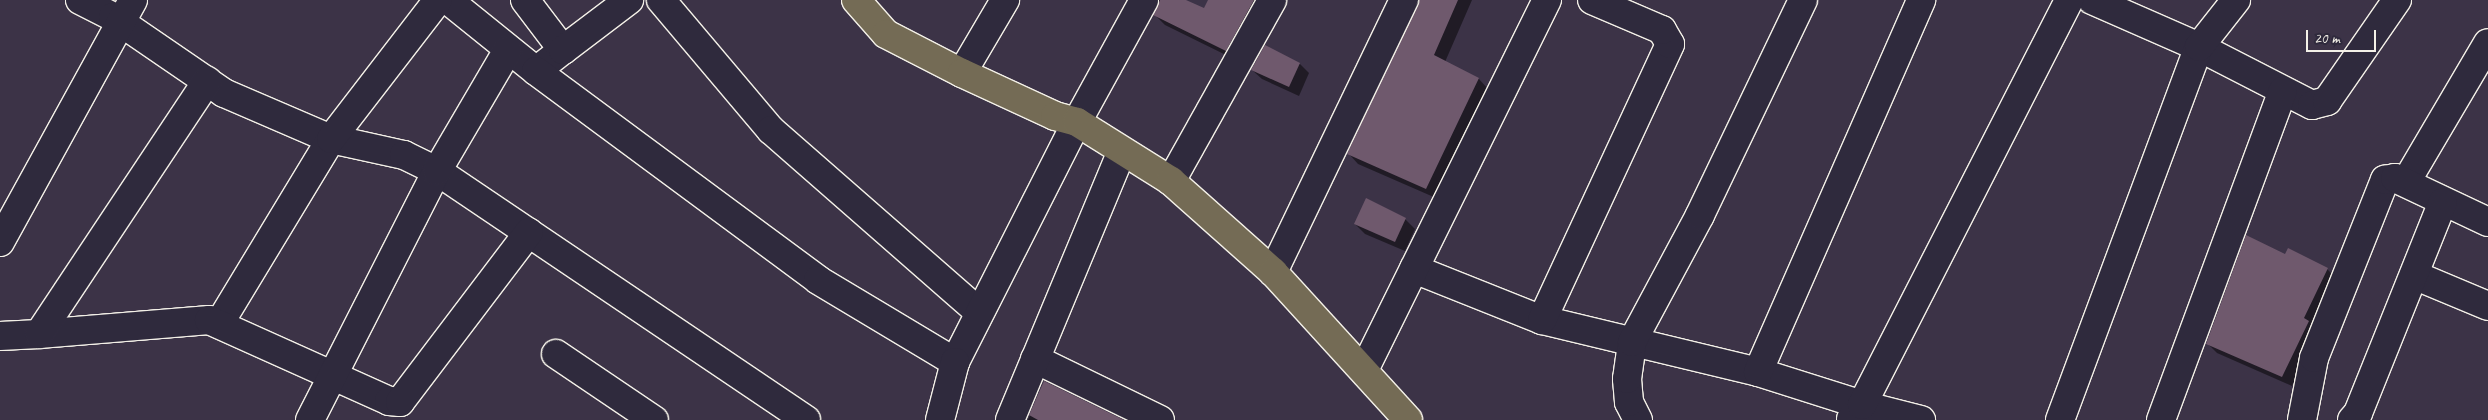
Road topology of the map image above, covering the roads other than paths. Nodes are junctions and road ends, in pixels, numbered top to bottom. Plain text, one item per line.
1 (80, 0) edge
2 (438, 0) edge
3 (448, 0) edge
4 (525, 0) edge
5 (629, 0) edge
6 (661, 0) edge
7 (856, 0) edge
8 (1005, 0) edge
9 (1144, 0) edge
10 (1272, 0) edge
11 (1404, 0) edge
12 (1547, 0) edge
13 (1592, 0) edge
14 (1803, 0) edge
15 (1921, 0) edge
16 (2069, 0) edge
17 (2092, 0) edge
18 (2236, 0) edge
19 (2397, 0) edge
20 (126, 11) edge
21 (2488, 43) edge
22 (2198, 47) junction
23 (508, 50) junction
24 (563, 50) junction
25 (536, 71) junction
26 (962, 73) junction
27 (207, 81) junction
28 (2283, 91) junction
29 (1077, 122) junction
30 (331, 139) junction
31 (1122, 152) junction
32 (437, 171) junction
33 (1171, 181) junction
34 (2406, 182) junction
35 (2443, 202) junction
36 (2487, 218) edge
37 (529, 232) junction
38 (0, 242) edge
39 (1414, 269) junction
40 (1273, 272) junction
41 (2414, 275) junction
42 (2488, 306) edge
43 (979, 312) junction
44 (1542, 320) junction
45 (219, 324) junction
46 (39, 334) junction
47 (0, 336) edge
48 (1632, 342) junction
49 (556, 354) dead end
50 (1035, 359) junction
51 (955, 362) junction
52 (1364, 370) junction
53 (1758, 372) junction
54 (331, 374) junction
55 (1856, 413) edge
56 (310, 420) edge
57 (654, 420) edge
58 (806, 420) edge
59 (940, 420) edge
60 (1010, 420) edge
61 (1160, 420) edge
62 (1408, 420) edge
63 (1638, 420) edge
64 (1921, 420) edge
65 (2060, 420) edge
66 (2161, 420) edge
67 (2302, 420) edge
68 (2352, 420) edge

1 - 20 street
2 - 30 street
3 - 23 street
4 - 24 street
5 - 24 street
6 - 43 street
7 - 26 main road
8 - 26 street
9 - 29 street
10 - 33 street
11 - 40 street
12 - 39 street
13 - 44 street
14 - 48 street
15 - 53 street
16 - 55 street
17 - 22 street
18 - 22 street
19 - 28 street
20 - 27 street
20 - 38 street
21 - 34 street
22 - 28 street
22 - 65 street
23 - 25 street
23 - 32 street
24 - 25 street
25 - 51 street
26 - 29 main road
27 - 30 street
27 - 46 street
28 - 66 street
29 - 31 main road
29 - 43 street
30 - 32 street
30 - 45 street
31 - 33 main road
31 - 50 street
32 - 37 street
32 - 54 street
33 - 40 main road
34 - 35 street
34 - 67 street
35 - 36 street
35 - 41 street
37 - 54 street
37 - 58 street
39 - 44 street
39 - 52 street
40 - 52 main road
41 - 42 street
41 - 68 street
43 - 51 street
44 - 48 street
45 - 46 street
45 - 54 street
46 - 47 street
48 - 53 street
48 - 63 street
49 - 57 street
50 - 60 street
50 - 61 street
51 - 59 street
52 - 62 main road
53 - 55 street
54 - 56 street
55 - 64 street

